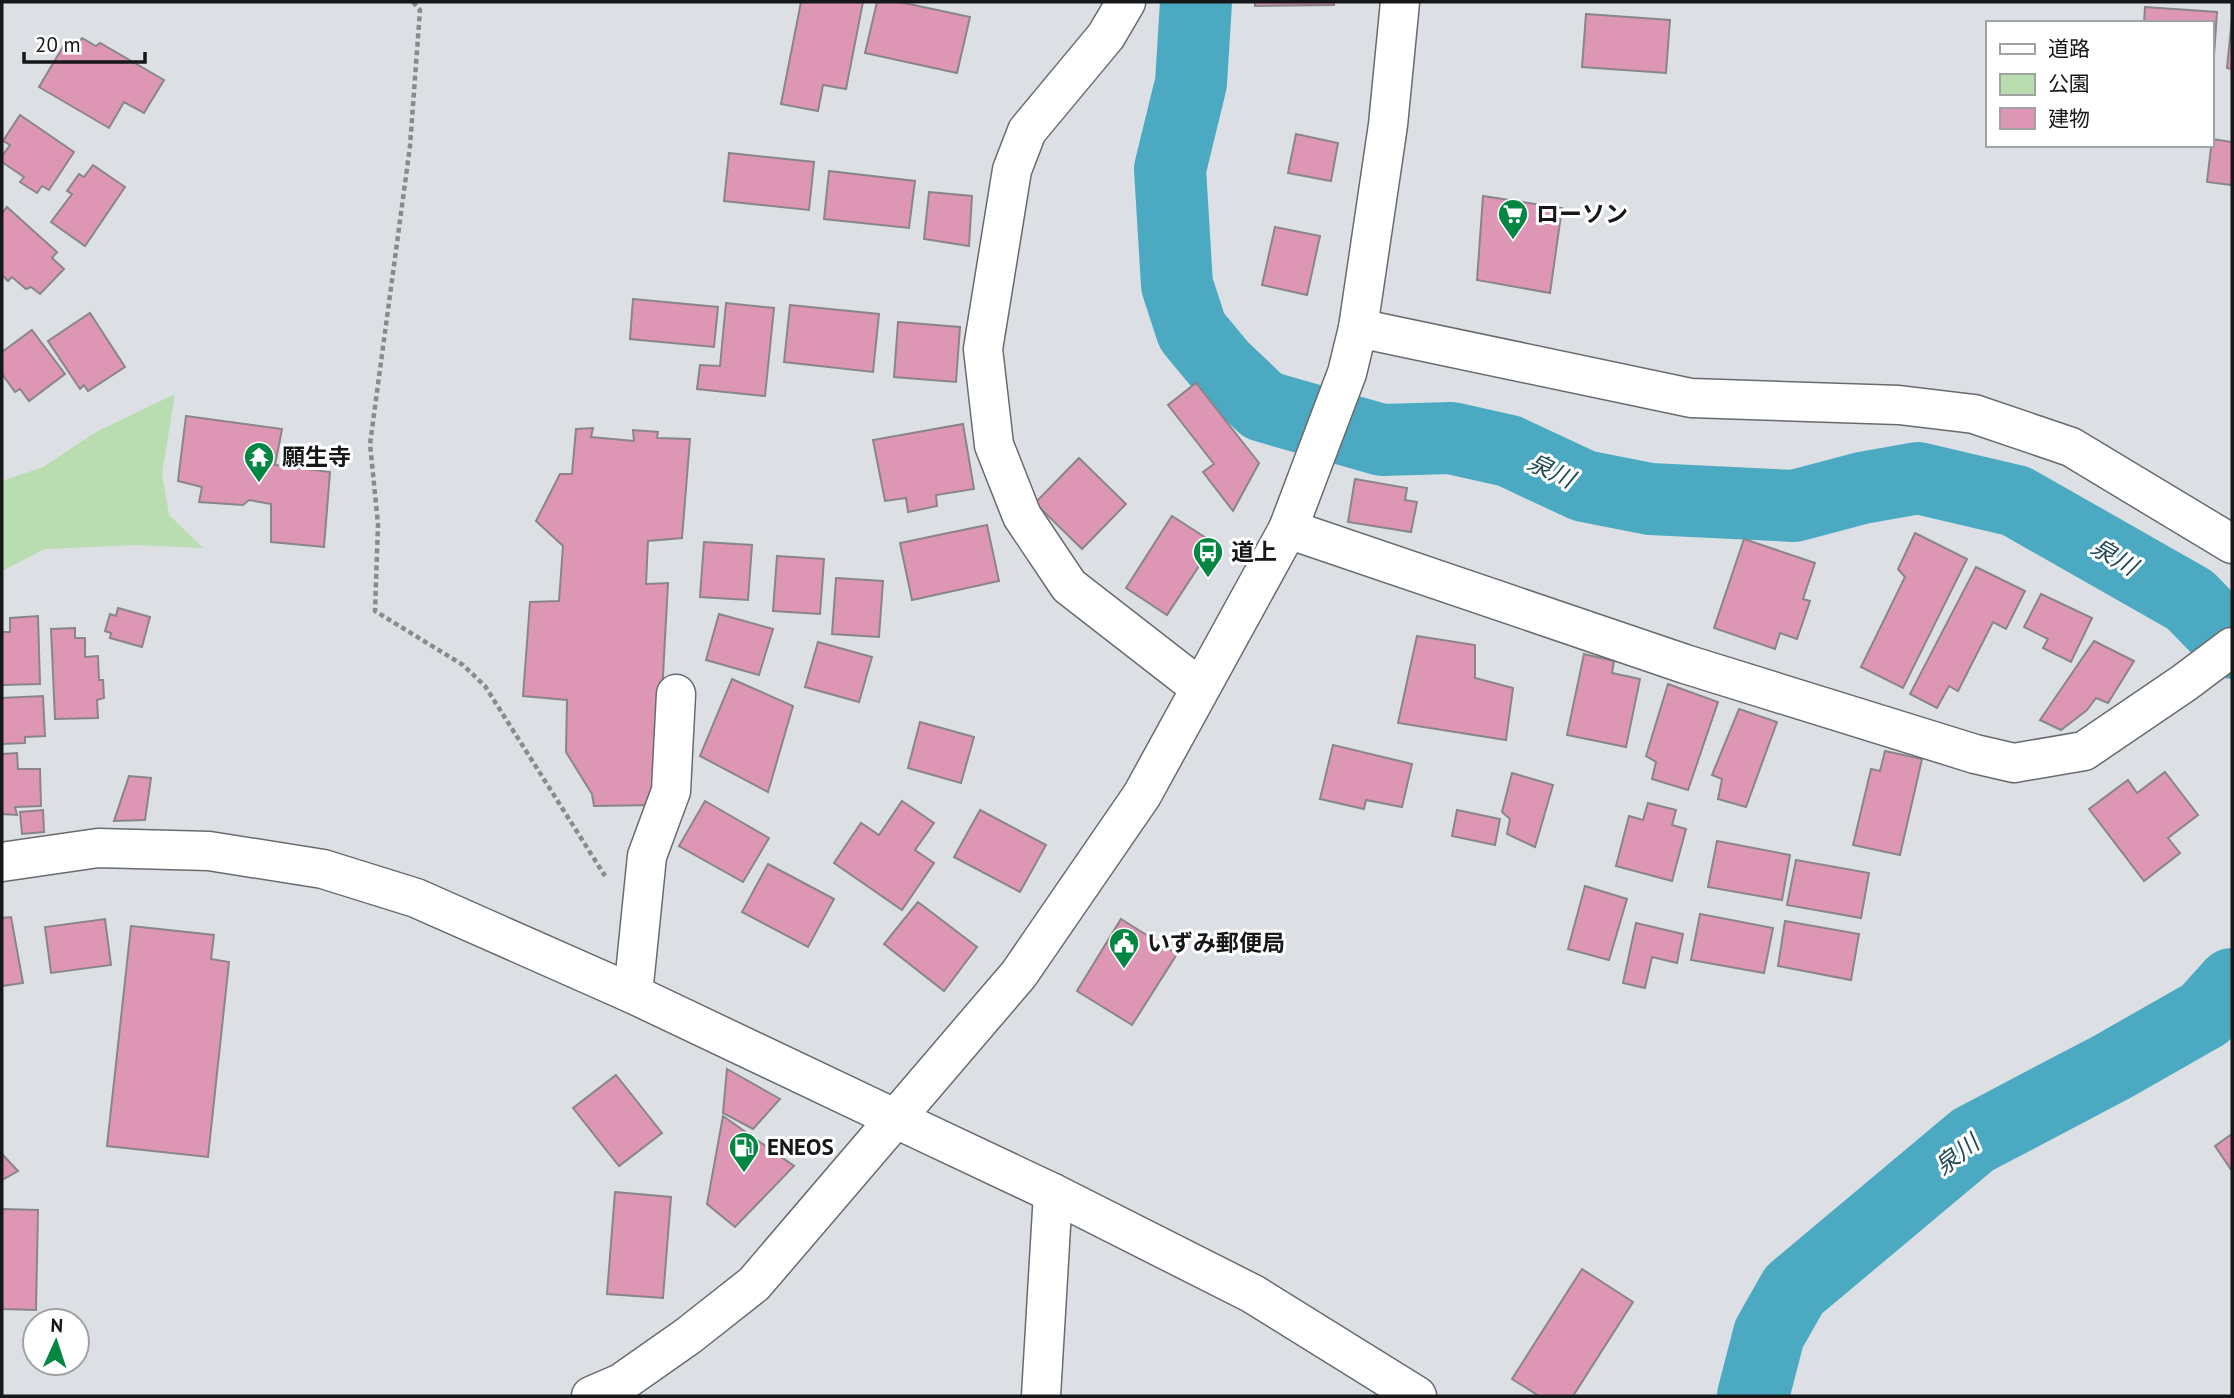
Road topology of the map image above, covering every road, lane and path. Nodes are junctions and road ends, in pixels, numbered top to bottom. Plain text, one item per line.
1 (413, 2) edge
2 (1126, 2) edge
3 (1400, 2) edge
4 (1358, 328) junction
5 (1288, 529) junction
6 (2232, 544) edge
7 (2232, 647) edge
8 (1199, 687) junction
9 (676, 694) dead end
10 (2, 862) edge
11 (641, 920) junction
12 (634, 994) junction
13 (894, 1118) junction
14 (1053, 1192) junction
15 (591, 1396) edge
16 (1041, 1396) edge
17 (1417, 1396) edge

1 - 11 path
2 - 8 street
3 - 4 street
4 - 5 street
4 - 6 street
5 - 7 street
5 - 8 street
8 - 13 street
9 - 11 street
10 - 12 street
11 - 12 street
12 - 13 street
13 - 14 street
13 - 15 street
14 - 16 street
14 - 17 street

